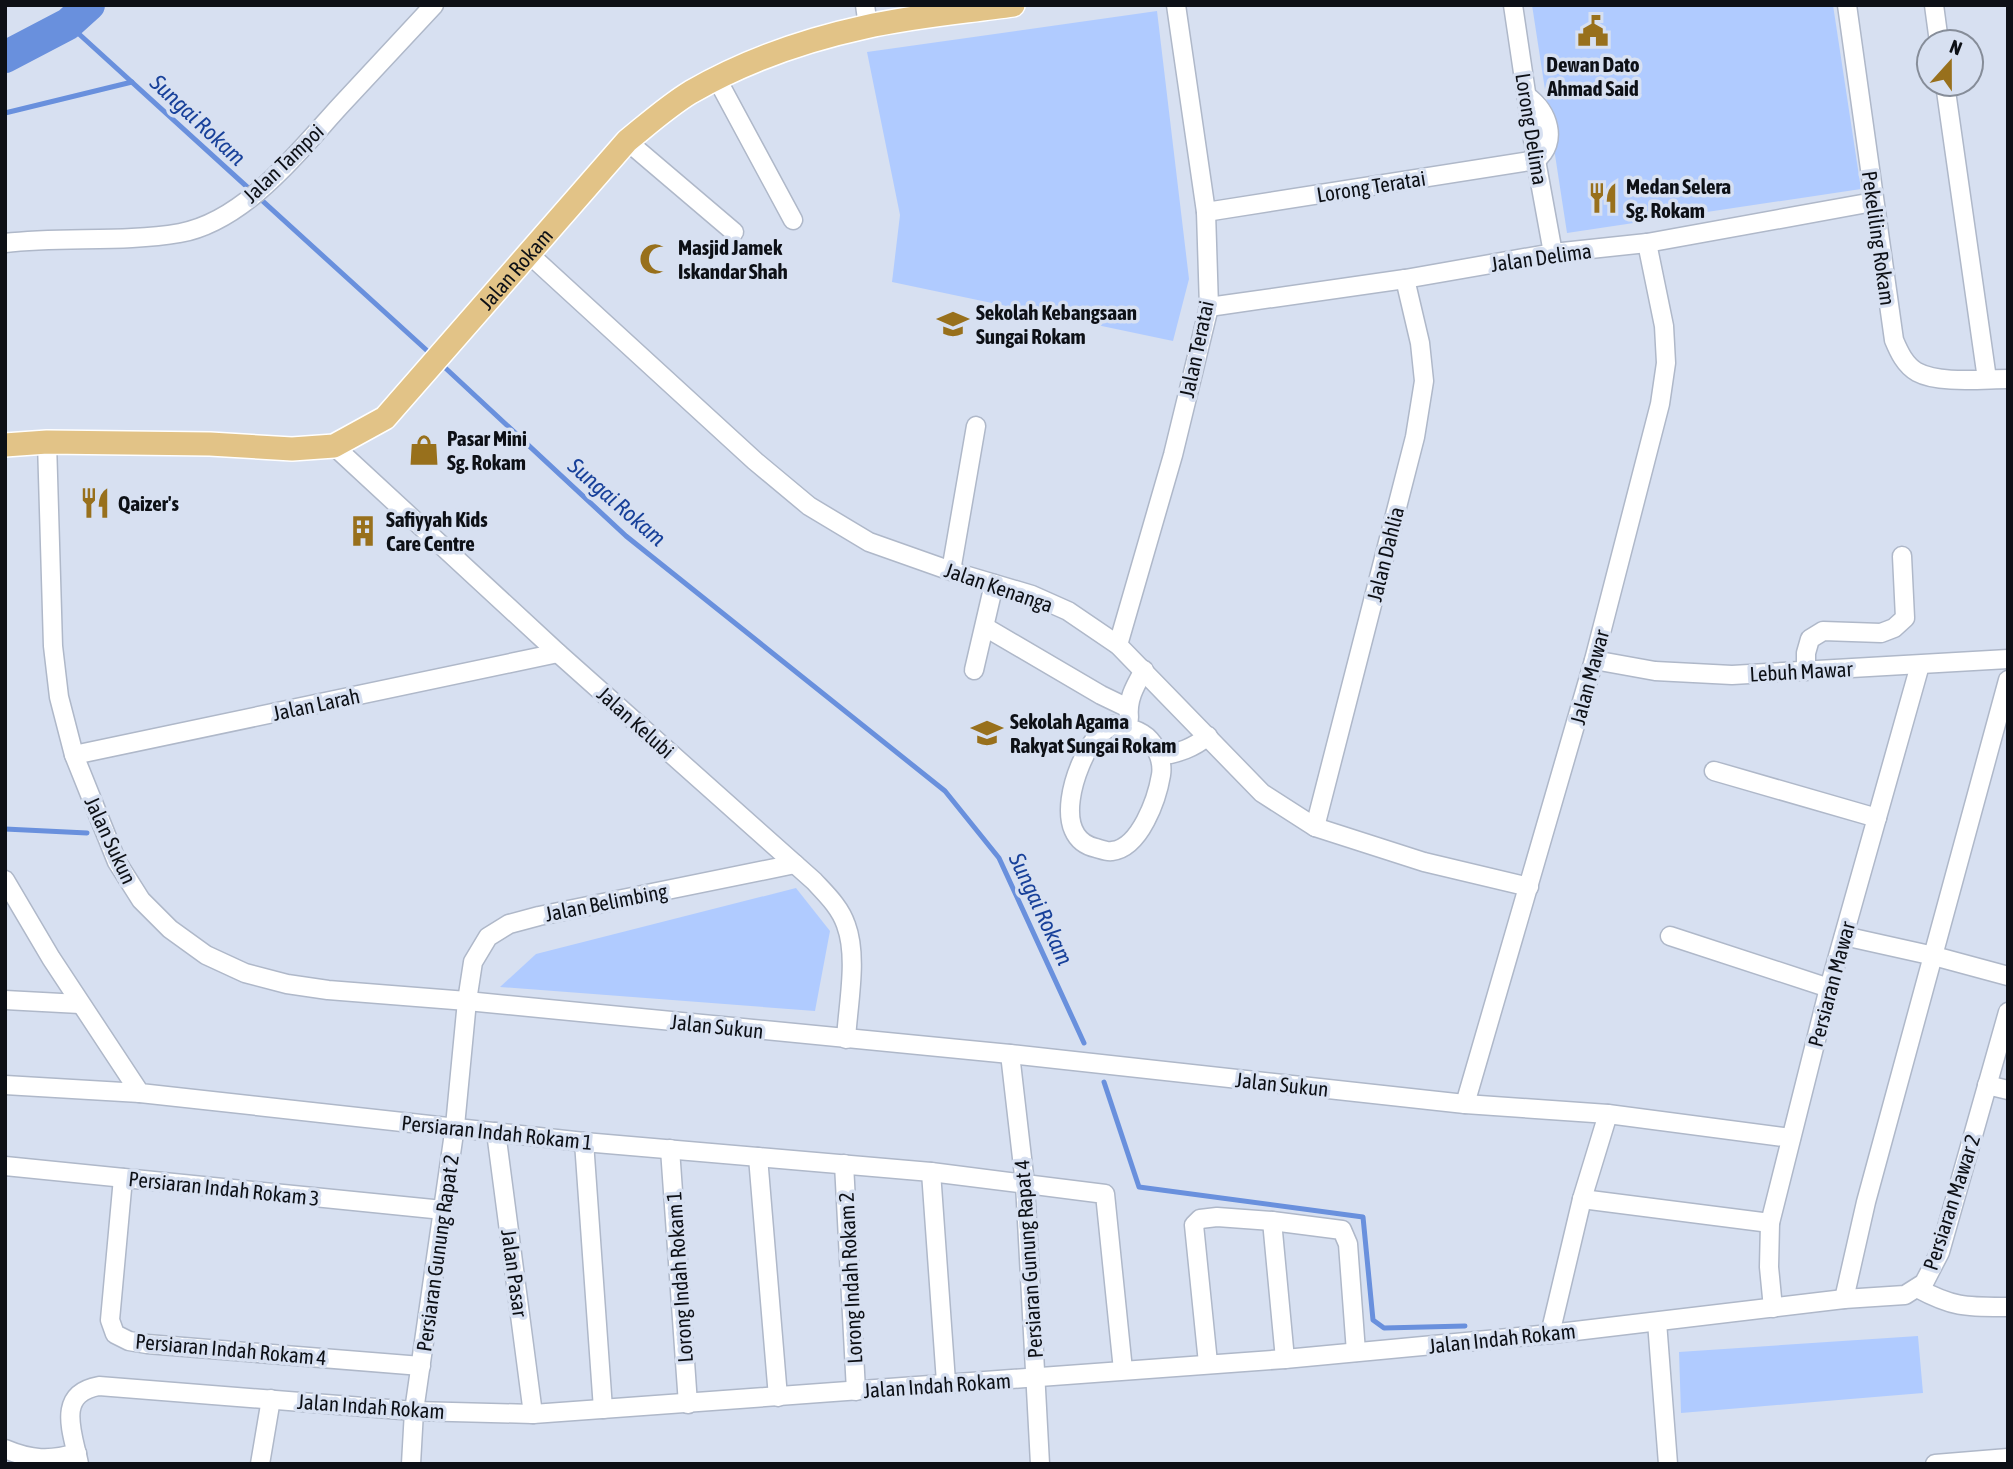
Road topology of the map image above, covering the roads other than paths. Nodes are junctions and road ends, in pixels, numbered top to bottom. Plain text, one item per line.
1 (434, 5) edge
2 (1013, 5) edge
3 (1176, 5) edge
4 (1513, 5) edge
5 (1847, 5) edge
6 (1934, 5) edge
7 (867, 16) edge
8 (1937, 28) edge
9 (718, 79) junction
10 (1947, 98) edge
11 (627, 141) junction
12 (1536, 160) junction
13 (1873, 202) junction
14 (1206, 212) junction
15 (793, 220) dead end
16 (734, 232) dead end
17 (5, 243) edge
18 (1647, 243) junction
19 (1553, 253) junction
20 (529, 254) junction
21 (1405, 279) junction
22 (1209, 307) junction
23 (1987, 379) junction
24 (2008, 379) edge
25 (976, 426) dead end
26 (47, 442) junction
27 (5, 445) edge
28 (334, 446) junction
29 (1902, 556) dead end
30 (951, 571) junction
31 (994, 584) junction
32 (985, 627) junction
33 (1118, 645) junction
34 (558, 653) junction
35 (2008, 659) edge
36 (1594, 660) junction
37 (1920, 665) junction
38 (975, 670) dead end
39 (1144, 670) junction
40 (1806, 671) junction
41 (2008, 680) edge
42 (1128, 708) junction
43 (1131, 728) junction
44 (1208, 736) junction
45 (74, 755) junction
46 (1160, 756) junction
47 (1714, 771) dead end
48 (1877, 818) junction
49 (1315, 827) junction
50 (795, 864) junction
51 (5, 880) edge
52 (1529, 887) junction
53 (5, 916) edge
54 (27, 917) junction
55 (1670, 936) dead end
56 (1844, 936) junction
57 (1934, 956) junction
58 (2008, 976) edge
59 (1829, 988) junction
60 (5, 1000) edge
61 (467, 1001) junction
62 (80, 1004) junction
63 (2008, 1012) edge
64 (846, 1039) junction
65 (1010, 1054) junction
66 (5, 1085) edge
67 (1987, 1086) junction
68 (2008, 1090) edge
69 (141, 1093) junction
70 (1465, 1104) junction
71 (1608, 1114) junction
72 (455, 1126) junction
73 (496, 1132) junction
74 (1791, 1138) junction
75 (584, 1142) junction
76 (670, 1149) junction
77 (758, 1157) junction
78 (844, 1164) junction
79 (5, 1166) edge
80 (931, 1172) junction
81 (122, 1178) junction
82 (1025, 1184) junction
83 (1582, 1199) junction
84 (443, 1210) junction
85 (1272, 1221) junction
86 (1770, 1223) junction
87 (1917, 1288) junction
88 (1844, 1299) junction
89 (2008, 1307) edge
90 (1773, 1308) junction
91 (1657, 1322) junction
92 (1549, 1334) junction
93 (1356, 1352) junction
94 (1285, 1359) junction
95 (1208, 1363) junction
96 (421, 1366) junction
97 (1124, 1370) junction
98 (1035, 1378) junction
99 (946, 1382) junction
100 (856, 1391) junction
101 (778, 1397) junction
102 (271, 1399) junction
103 (688, 1404) junction
104 (603, 1409) junction
105 (414, 1411) junction
106 (533, 1414) junction
107 (9, 1453) edge
108 (78, 1458) edge
109 (2008, 1458) edge
110 (260, 1464) edge
111 (411, 1464) edge
112 (1041, 1464) edge
113 (1668, 1464) edge
114 (1935, 1464) edge

1 - 17 street, Jalan Tampoi
2 - 7 main road, Jalan Rokam
3 - 14 street, Jalan Teratai
4 - 12 street, Lorong Delima
5 - 13 street, Pekeliling Rokam
6 - 8 street
7 - 9 main road, Jalan Rokam
9 - 11 main road, Jalan Rokam
9 - 15 street
10 - 23 street
11 - 16 street
11 - 20 main road, Jalan Rokam
12 - 14 street, Lorong Teratai
12 - 19 street, Lorong Delima
13 - 18 street, Jalan Delima
13 - 23 street, Pekeliling Rokam
14 - 22 street, Jalan Teratai
18 - 19 street, Jalan Delima
18 - 36 street, Jalan Mawar
19 - 21 street, Jalan Delima
20 - 28 main road, Jalan Rokam
20 - 30 street, Jalan Kenanga
21 - 22 street, Jalan Delima
21 - 49 street, Jalan Dahlia
22 - 33 street, Jalan Teratai
23 - 24 street, Pekeliling Rokam
25 - 30 street
26 - 27 main road, Jalan Rokam
26 - 28 main road, Jalan Rokam
26 - 45 street, Jalan Sukun
28 - 34 street, Jalan Kelubi
29 - 40 street
30 - 31 street, Jalan Kenanga
31 - 32 street
31 - 33 street, Jalan Kenanga
32 - 38 street
32 - 42 street
33 - 39 street, Jalan Kenanga
34 - 45 street, Jalan Larah
34 - 50 street, Jalan Kelubi
35 - 37 street, Lebuh Mawar
36 - 40 street, Lebuh Mawar
36 - 52 street, Jalan Mawar
37 - 40 street, Lebuh Mawar
37 - 48 street, Persiaran Mawar
39 - 42 street
39 - 44 street, Jalan Kenanga
41 - 57 street
42 - 43 street
43 - 46 street
43 - 46 street
44 - 46 street
44 - 49 street, Jalan Kenanga
45 - 61 street, Jalan Sukun
47 - 48 street
48 - 56 street, Persiaran Mawar
49 - 52 street, Jalan Kenanga
50 - 61 street, Jalan Belimbing
50 - 64 street, Jalan Kelubi
51 - 54 street
52 - 70 street, Jalan Mawar
53 - 54 street
54 - 62 street
55 - 59 street
56 - 57 street
56 - 59 street, Persiaran Mawar
57 - 58 street
57 - 88 street
59 - 74 street, Persiaran Mawar
60 - 62 street
61 - 64 street, Jalan Sukun
61 - 72 street, Persiaran Gunung Rapat 2
62 - 69 street
63 - 67 street, Persiaran Mawar 2
64 - 65 street, Jalan Sukun
65 - 70 street, Jalan Sukun
65 - 82 street, Persiaran Gunung Rapat 4
66 - 69 street, Persiaran Indah Rokam 1
67 - 68 street
67 - 87 street, Persiaran Mawar 2
69 - 72 street, Persiaran Indah Rokam 1
70 - 71 street, Jalan Sukun
71 - 74 street, Jalan Sukun
71 - 83 street
72 - 73 street, Persiaran Indah Rokam 1
72 - 84 street, Persiaran Gunung Rapat 2
73 - 75 street, Persiaran Indah Rokam 1
73 - 106 street, Jalan Pasar
74 - 86 street, Persiaran Mawar
75 - 76 street, Persiaran Indah Rokam 1
75 - 104 street
76 - 77 street, Persiaran Indah Rokam 1
76 - 103 street, Lorong Indah Rokam 1
77 - 78 street, Persiaran Indah Rokam 1
77 - 101 street
78 - 80 street, Persiaran Indah Rokam 1
78 - 100 street, Lorong Indah Rokam 2
79 - 81 street, Persiaran Indah Rokam 3
80 - 82 street, Persiaran Indah Rokam 1
80 - 99 street
81 - 84 street, Persiaran Indah Rokam 3
81 - 96 street, Persiaran Indah Rokam 4
82 - 97 street, Persiaran Indah Rokam 1
82 - 98 street, Persiaran Gunung Rapat 4
83 - 86 street
83 - 92 street
84 - 96 street, Persiaran Gunung Rapat 2
85 - 93 street
85 - 94 street
85 - 95 street
86 - 90 street, Persiaran Mawar
87 - 88 street, Persiaran Mawar 2
87 - 89 street
88 - 90 street, Persiaran Mawar 2
90 - 91 street, Jalan Indah Rokam
91 - 92 street, Jalan Indah Rokam
91 - 113 street
92 - 93 street, Jalan Indah Rokam
93 - 94 street, Jalan Indah Rokam
94 - 95 street, Jalan Indah Rokam
95 - 97 street, Jalan Indah Rokam
96 - 105 street, Persiaran Gunung Rapat 2
97 - 98 street, Jalan Indah Rokam
98 - 99 street, Jalan Indah Rokam
98 - 112 street, Persiaran Gunung Rapat 4
99 - 100 street, Jalan Indah Rokam
100 - 101 street, Jalan Indah Rokam
101 - 103 street, Jalan Indah Rokam
102 - 105 street, Jalan Indah Rokam
102 - 108 street, Jalan Indah Rokam
102 - 110 street
103 - 104 street, Jalan Indah Rokam
104 - 106 street, Jalan Indah Rokam
105 - 106 street, Jalan Indah Rokam
105 - 111 street, Persiaran Gunung Rapat 2
107 - 108 street
109 - 114 street

